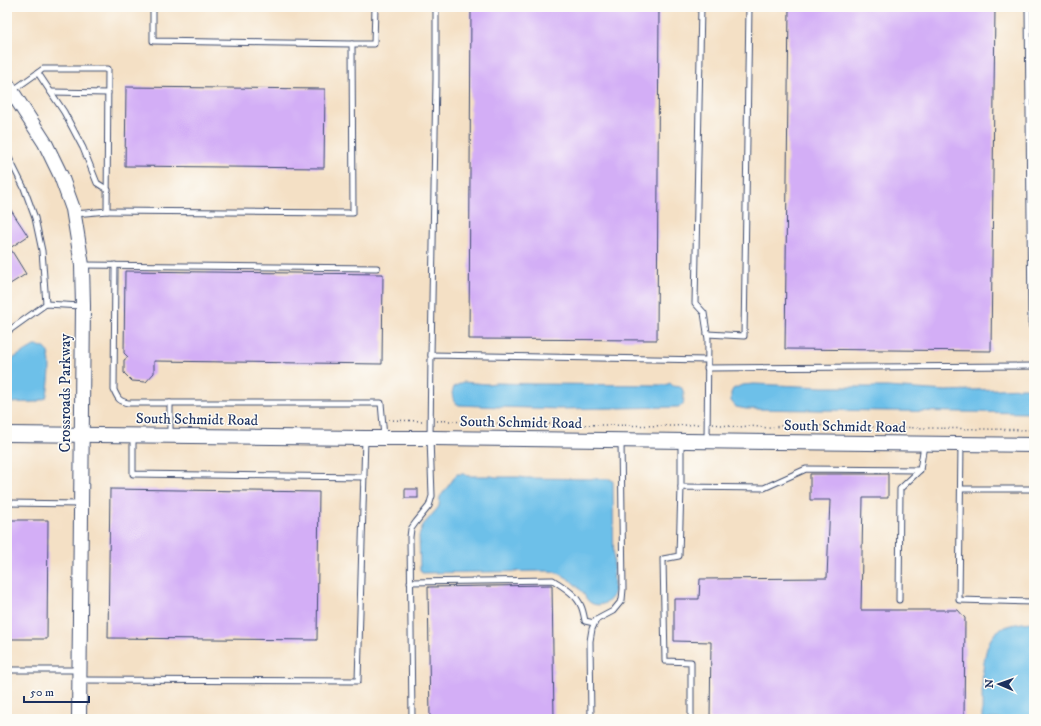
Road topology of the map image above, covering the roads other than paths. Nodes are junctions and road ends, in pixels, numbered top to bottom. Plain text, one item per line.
1 (153, 7) edge
2 (375, 7) edge
3 (436, 7) edge
4 (700, 7) edge
5 (749, 7) edge
6 (1028, 7) edge
7 (352, 44) junction
8 (38, 73) junction
9 (9, 88) edge
10 (51, 92) junction
11 (108, 93) junction
12 (7, 154) edge
13 (108, 190) junction
14 (107, 211) junction
15 (74, 214) junction
16 (82, 265) junction
17 (115, 265) junction
18 (377, 268) dead end
19 (46, 304) junction
20 (83, 306) junction
21 (7, 332) edge
22 (707, 334) junction
23 (1034, 335) edge
24 (431, 355) junction
25 (707, 360) junction
26 (1034, 366) edge
27 (707, 368) junction
28 (170, 403) junction
29 (7, 434) edge
30 (82, 435) junction
31 (132, 436) junction
32 (170, 436) junction
33 (365, 438) junction
34 (384, 438) junction
35 (430, 438) junction
36 (621, 440) junction
37 (681, 440) junction
38 (707, 441) junction
39 (924, 444) junction
40 (961, 444) junction
41 (1034, 445) edge
42 (920, 470) junction
43 (364, 477) junction
44 (680, 487) junction
45 (960, 489) junction
46 (1034, 489) edge
47 (7, 503) edge
48 (81, 504) junction
49 (410, 582) junction
50 (899, 600) dead end
51 (1034, 602) edge
52 (594, 623) junction
53 (7, 670) edge
54 (80, 675) junction
55 (79, 719) edge
56 (412, 719) edge
57 (591, 719) edge
58 (691, 719) edge

1 - 7 lane
2 - 7 lane
3 - 24 lane
4 - 22 lane
5 - 22 lane
6 - 23 lane
7 - 14 lane
8 - 9 lane
8 - 10 lane
8 - 11 lane
9 - 15 street, Crossroads Parkway
10 - 11 lane
10 - 13 lane
11 - 13 lane
12 - 19 lane
13 - 14 lane
14 - 15 lane
15 - 16 street, Crossroads Parkway
16 - 17 lane
16 - 20 street, Crossroads Parkway
17 - 18 lane
17 - 28 lane
19 - 20 lane
19 - 21 lane
20 - 30 street, Crossroads Parkway
22 - 25 lane
24 - 25 lane
24 - 35 lane
25 - 27 lane
26 - 27 lane
27 - 38 lane
28 - 32 lane
28 - 34 lane
29 - 30 street, South Schmidt Road
30 - 31 street, South Schmidt Road
30 - 48 street, Crossroads Parkway
31 - 32 street, South Schmidt Road
31 - 43 lane
32 - 33 street, South Schmidt Road
33 - 34 street, South Schmidt Road
33 - 43 lane
34 - 35 street, South Schmidt Road
35 - 36 street, South Schmidt Road
35 - 49 lane
36 - 37 street, South Schmidt Road
36 - 52 lane
37 - 38 street, South Schmidt Road
37 - 44 lane
38 - 39 street, South Schmidt Road
39 - 40 street, South Schmidt Road
39 - 42 lane
40 - 41 street, South Schmidt Road
40 - 45 lane
42 - 44 lane
42 - 50 lane
43 - 54 lane
44 - 58 lane
45 - 46 lane
45 - 51 lane
47 - 48 lane
48 - 54 street, Crossroads Parkway
49 - 52 lane
49 - 56 lane
52 - 57 lane
53 - 54 lane
54 - 55 street, Crossroads Parkway

